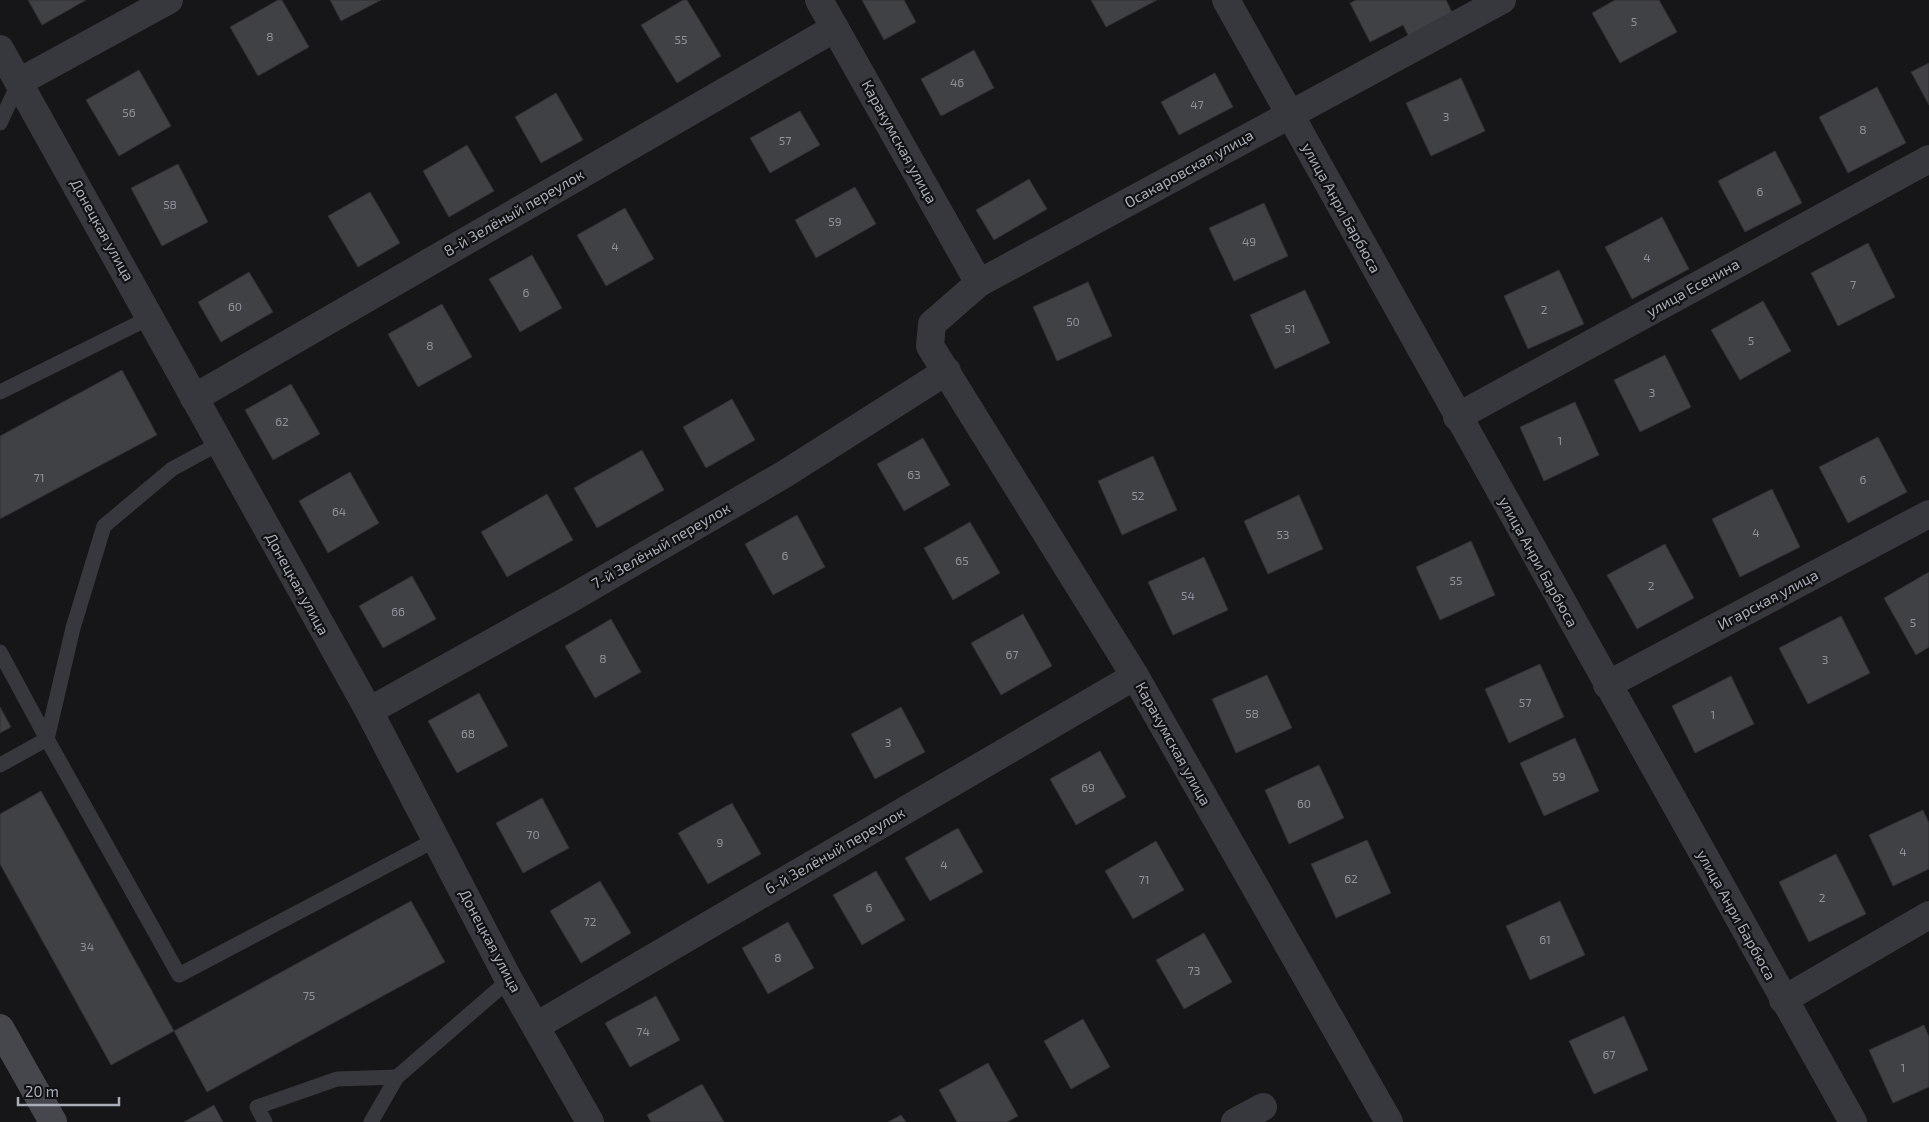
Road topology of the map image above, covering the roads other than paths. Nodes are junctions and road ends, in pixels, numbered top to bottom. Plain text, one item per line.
1 (169, 0) edge
2 (819, 0) edge
3 (1226, 0) edge
4 (1502, 0) edge
5 (835, 28) junction
6 (0, 49) edge
7 (19, 82) junction
8 (1290, 114) junction
9 (0, 123) edge
10 (1929, 159) edge
11 (979, 283) junction
12 (151, 317) junction
13 (947, 371) junction
14 (0, 392) edge
15 (194, 398) junction
16 (1458, 417) junction
17 (218, 444) junction
18 (1929, 514) edge
19 (0, 652) edge
20 (1135, 676) junction
21 (1607, 685) junction
22 (368, 711) junction
23 (47, 739) junction
24 (0, 765) edge
25 (437, 839) junction
26 (1929, 915) edge
27 (509, 980) junction
28 (1784, 1000) junction
29 (536, 1026) junction
30 (0, 1028) edge
31 (397, 1077) junction
32 (1262, 1107) dead end
33 (53, 1122) edge
34 (265, 1122) edge
35 (371, 1122) edge
36 (590, 1122) edge
37 (1235, 1122) edge
38 (1389, 1122) edge
39 (1853, 1122) edge

1 - 7 street
2 - 5 street, Каракумская улица
3 - 8 street, улица Анри Барбюса
4 - 8 street, Осакаровская улица
5 - 11 street, Каракумская улица
5 - 15 street, 8-й Зелёный переулок
6 - 7 street, Донецкая улица
7 - 9 lane
7 - 12 street, Донецкая улица
8 - 11 street, Осакаровская улица
8 - 16 street, улица Анри Барбюса
10 - 16 street, улица Есенина
11 - 13 street, Осакаровская улица
12 - 14 lane
12 - 15 street, Донецкая улица
13 - 20 street, Каракумская улица
13 - 22 street, 7-й Зелёный переулок
15 - 17 street, Донецкая улица
16 - 21 street, улица Анри Барбюса
17 - 22 street, Донецкая улица
17 - 23 lane
18 - 21 street, Игарская улица
19 - 23 lane
20 - 29 street, 6-й Зелёный переулок
20 - 38 street, Каракумская улица
21 - 28 street, улица Анри Барбюса
22 - 25 street, Донецкая улица
23 - 24 lane
23 - 25 lane
25 - 27 street, Донецкая улица
26 - 28 street
27 - 29 street, Донецкая улица
27 - 31 lane
28 - 39 street, улица Анри Барбюса
29 - 36 street, Донецкая улица
30 - 33 street
31 - 34 lane
31 - 35 lane
32 - 37 street

